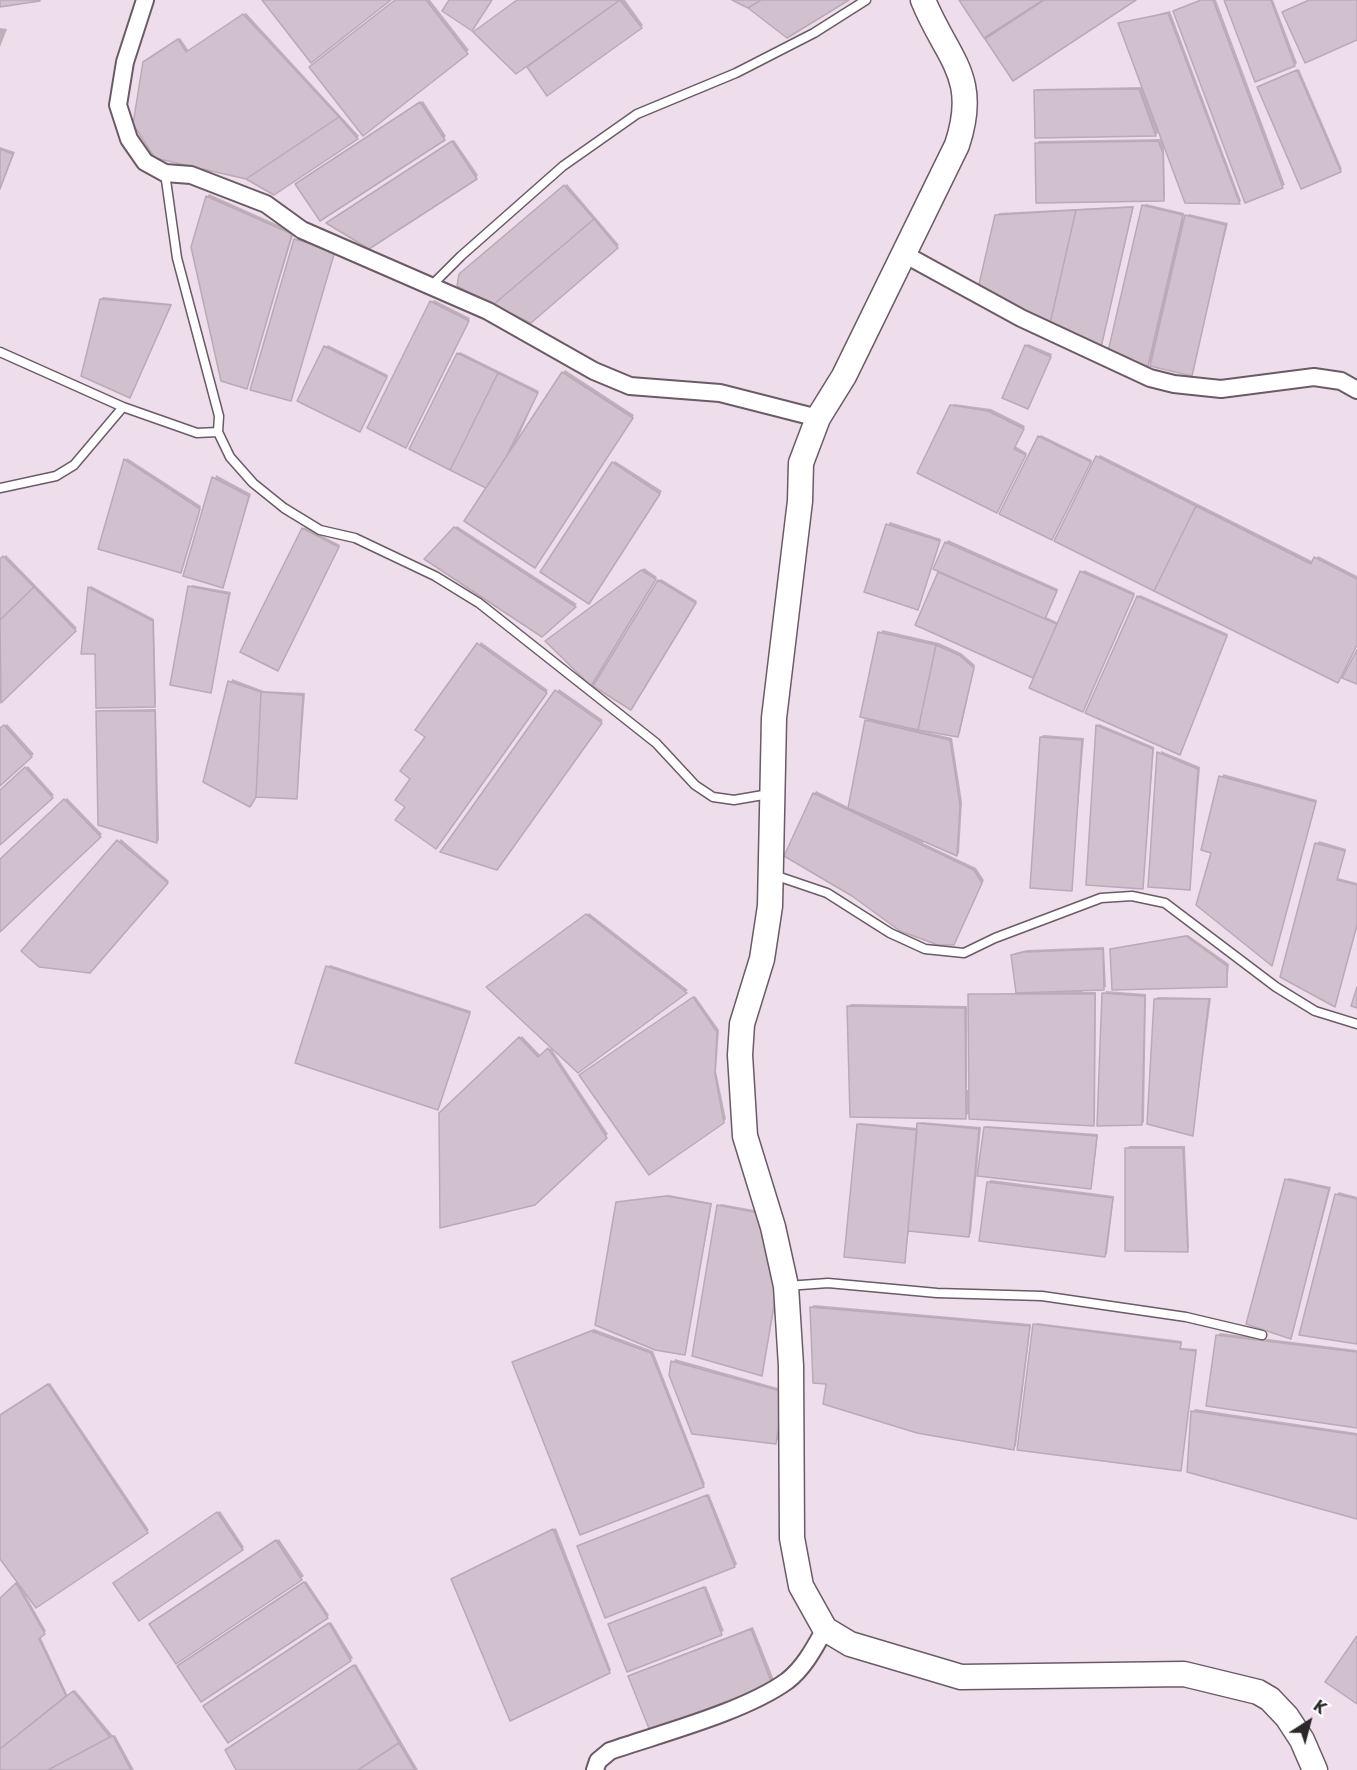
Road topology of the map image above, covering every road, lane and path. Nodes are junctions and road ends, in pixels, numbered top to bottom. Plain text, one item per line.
1 (145, 0) edge
2 (866, 0) edge
3 (923, 0) edge
4 (165, 173) junction
5 (904, 254) junction
6 (432, 286) junction
7 (0, 352) edge
8 (1357, 390) edge
9 (123, 407) junction
10 (818, 418) junction
11 (218, 432) junction
12 (0, 488) edge
13 (772, 793) junction
14 (771, 874) junction
15 (1357, 1024) edge
16 (786, 1286) junction
17 (1262, 1335) dead end
18 (825, 1629) junction
19 (595, 1770) edge
20 (1315, 1770) edge

1 - 4 street
2 - 6 lane
3 - 5 street
4 - 6 street
4 - 11 lane
5 - 8 street
5 - 10 street
6 - 10 street
7 - 9 lane
9 - 11 lane
9 - 12 lane
10 - 13 street
11 - 13 lane
13 - 14 street
14 - 15 lane
14 - 16 street
16 - 17 lane
16 - 18 street
18 - 19 street
18 - 20 street

